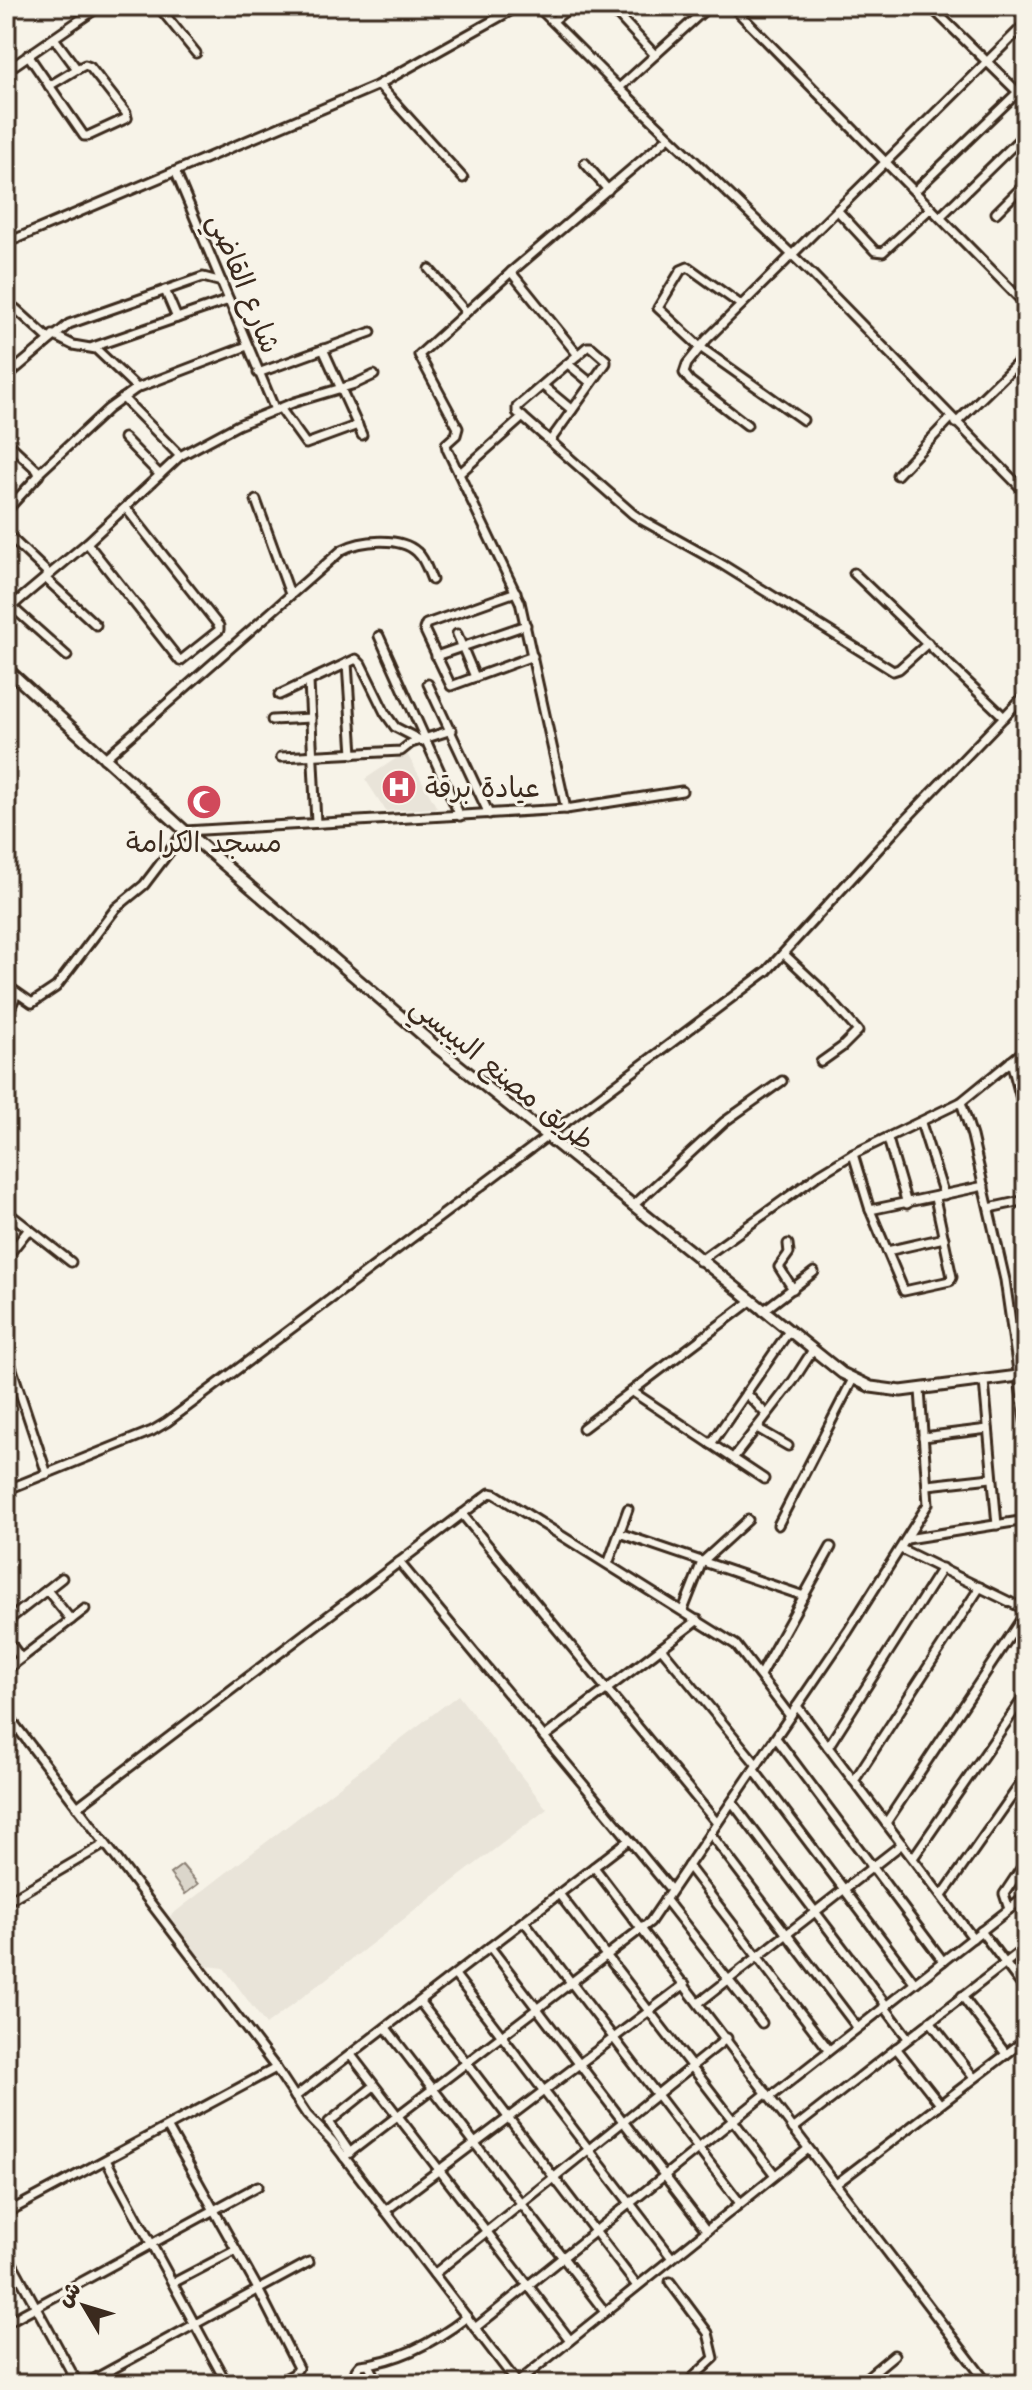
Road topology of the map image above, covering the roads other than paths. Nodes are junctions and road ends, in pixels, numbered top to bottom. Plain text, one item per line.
1 (100, 6) edge
2 (158, 6) edge
3 (519, 6) edge
4 (537, 6) edge
5 (571, 6) edge
6 (709, 6) edge
7 (732, 6) edge
8 (930, 6) edge
9 (616, 13) dead end
10 (553, 21) junction
11 (1026, 23) edge
12 (54, 38) junction
13 (196, 53) dead end
14 (28, 55) junction
15 (655, 55) junction
16 (986, 62) junction
17 (6, 71) edge
18 (379, 85) junction
19 (49, 86) junction
20 (619, 88) junction
21 (1018, 92) junction
22 (1026, 100) edge
23 (127, 118) junction
24 (1026, 133) edge
25 (669, 137) junction
26 (886, 161) junction
27 (585, 163) dead end
28 (176, 173) junction
29 (463, 178) dead end
30 (1026, 183) edge
31 (608, 190) junction
32 (915, 191) junction
33 (931, 208) junction
34 (837, 210) junction
35 (996, 213) dead end
36 (940, 217) junction
37 (6, 243) edge
38 (793, 255) junction
39 (429, 269) dead end
40 (511, 272) junction
41 (222, 282) junction
42 (165, 290) junction
43 (229, 300) junction
44 (741, 305) junction
45 (1026, 305) edge
46 (466, 312) junction
47 (6, 315) edge
48 (177, 318) junction
49 (371, 332) dead end
50 (51, 337) junction
51 (247, 346) junction
52 (93, 347) junction
53 (700, 347) junction
54 (323, 349) junction
55 (578, 355) junction
56 (1026, 355) edge
57 (568, 364) junction
58 (1017, 364) junction
59 (258, 373) junction
60 (1026, 373) edge
61 (374, 375) dead end
62 (6, 377) edge
63 (591, 383) junction
64 (543, 386) junction
65 (137, 388) junction
66 (342, 388) junction
67 (123, 398) junction
68 (277, 409) junction
69 (572, 410) junction
70 (523, 417) junction
71 (803, 420) dead end
72 (954, 420) junction
73 (358, 425) junction
74 (747, 425) dead end
75 (362, 435) dead end
76 (124, 438) dead end
77 (6, 441) edge
78 (550, 441) junction
79 (180, 456) junction
80 (39, 473) junction
81 (459, 474) junction
82 (160, 475) junction
83 (897, 475) dead end
84 (1026, 493) edge
85 (256, 500) dead end
86 (126, 508) junction
87 (6, 511) edge
88 (6, 533) edge
89 (87, 543) junction
90 (854, 573) dead end
91 (47, 576) junction
92 (432, 580) dead end
93 (6, 592) edge
94 (516, 592) junction
95 (290, 594) junction
96 (11, 606) edge
97 (96, 625) dead end
98 (526, 625) junction
99 (457, 634) dead end
100 (379, 636) dead end
101 (928, 643) junction
102 (463, 646) junction
103 (67, 656) dead end
104 (436, 656) junction
105 (533, 656) junction
106 (347, 663) junction
107 (6, 668) edge
108 (475, 677) junction
109 (309, 682) junction
110 (428, 684) dead end
111 (279, 695) dead end
112 (1025, 697) edge
113 (1004, 717) junction
114 (311, 718) junction
115 (272, 720) dead end
116 (452, 730) junction
117 (424, 740) junction
118 (353, 754) junction
119 (313, 756) junction
120 (281, 757) dead end
121 (104, 759) junction
122 (682, 791) dead end
123 (566, 809) junction
124 (489, 814) junction
125 (460, 816) junction
126 (316, 823) junction
127 (185, 831) junction
128 (784, 954) junction
129 (6, 985) edge
130 (17, 993) junction
131 (6, 1018) edge
132 (1026, 1049) edge
133 (1011, 1061) junction
134 (821, 1062) dead end
135 (782, 1081) dead end
136 (961, 1102) junction
137 (1026, 1118) edge
138 (921, 1123) junction
139 (545, 1137) junction
140 (888, 1139) junction
141 (853, 1154) junction
142 (984, 1186) junction
143 (939, 1196) junction
144 (1026, 1200) edge
145 (907, 1204) junction
146 (633, 1206) junction
147 (989, 1208) junction
148 (870, 1210) junction
149 (6, 1211) edge
150 (29, 1229) junction
151 (944, 1238) junction
152 (788, 1244) dead end
153 (887, 1251) junction
154 (6, 1258) edge
155 (699, 1261) junction
156 (71, 1262) dead end
157 (814, 1272) dead end
158 (793, 1289) junction
159 (751, 1301) junction
160 (763, 1311) junction
161 (789, 1331) junction
162 (813, 1350) junction
163 (6, 1351) edge
164 (1023, 1376) edge
165 (853, 1379) junction
166 (984, 1381) junction
167 (920, 1390) junction
168 (633, 1392) junction
169 (746, 1393) junction
170 (1025, 1411) edge
171 (766, 1414) junction
172 (1026, 1427) edge
173 (583, 1428) dead end
174 (757, 1428) junction
175 (988, 1429) junction
176 (923, 1437) junction
177 (711, 1444) junction
178 (788, 1446) dead end
179 (734, 1457) junction
180 (47, 1474) junction
181 (991, 1478) junction
182 (764, 1479) dead end
183 (928, 1485) junction
184 (6, 1490) edge
185 (628, 1509) dead end
186 (462, 1514) junction
187 (748, 1520) dead end
188 (1026, 1520) edge
189 (778, 1525) dead end
190 (997, 1525) junction
191 (619, 1533) junction
192 (907, 1539) junction
193 (831, 1547) dead end
194 (901, 1549) junction
195 (399, 1562) junction
196 (702, 1562) junction
197 (608, 1564) junction
198 (942, 1568) junction
199 (62, 1578) dead end
200 (980, 1587) junction
201 (47, 1590) junction
202 (804, 1596) junction
203 (85, 1609) dead end
204 (683, 1610) junction
205 (1026, 1611) edge
206 (71, 1620) junction
207 (698, 1620) junction
208 (6, 1622) edge
209 (6, 1638) edge
210 (661, 1648) junction
211 (21, 1658) junction
212 (6, 1670) edge
213 (760, 1675) junction
214 (606, 1689) junction
215 (1026, 1694) edge
216 (797, 1706) junction
217 (6, 1713) edge
218 (790, 1716) junction
219 (544, 1737) junction
220 (776, 1738) junction
221 (828, 1747) junction
222 (756, 1767) junction
223 (1026, 1776) edge
224 (854, 1781) junction
225 (732, 1802) junction
226 (77, 1807) junction
227 (717, 1823) junction
228 (886, 1823) junction
229 (710, 1833) junction
230 (629, 1840) junction
231 (105, 1844) junction
232 (902, 1844) junction
233 (913, 1858) junction
234 (1026, 1861) edge
235 (688, 1866) junction
236 (594, 1867) junction
237 (873, 1867) junction
238 (671, 1890) junction
239 (844, 1890) junction
240 (559, 1894) junction
241 (942, 1896) junction
242 (1026, 1896) edge
243 (665, 1899) junction
244 (6, 1902) edge
245 (1009, 1909) junction
246 (815, 1912) junction
247 (524, 1921) junction
248 (642, 1930) junction
249 (981, 1931) junction
250 (787, 1934) junction
251 (973, 1938) junction
252 (490, 1947) junction
253 (1026, 1947) edge
254 (607, 1956) junction
255 (758, 1957) junction
256 (943, 1961) junction
257 (1005, 1964) junction
258 (455, 1975) junction
259 (729, 1979) junction
260 (914, 1982) junction
261 (572, 1983) junction
262 (685, 1984) junction
263 (1026, 1991) edge
264 (962, 1996) junction
265 (420, 2002) junction
266 (700, 2002) junction
267 (885, 2006) junction
268 (538, 2009) junction
269 (649, 2011) junction
270 (930, 2021) junction
271 (762, 2023) dead end
272 (857, 2027) junction
273 (386, 2028) junction
274 (503, 2036) junction
275 (614, 2038) junction
276 (727, 2038) junction
277 (908, 2038) junction
278 (1026, 2039) edge
279 (896, 2048) junction
280 (829, 2050) junction
281 (1006, 2054) junction
282 (351, 2055) junction
283 (468, 2063) junction
284 (579, 2063) junction
285 (691, 2066) junction
286 (276, 2068) junction
287 (974, 2078) junction
288 (374, 2086) junction
289 (432, 2090) junction
290 (546, 2090) junction
291 (657, 2094) junction
292 (769, 2095) junction
293 (295, 2097) junction
294 (940, 2104) junction
295 (397, 2117) junction
296 (510, 2118) junction
297 (623, 2121) junction
298 (733, 2121) junction
299 (168, 2128) junction
300 (793, 2129) junction
301 (476, 2143) junction
302 (699, 2148) junction
303 (589, 2149) junction
304 (808, 2149) junction
305 (347, 2155) junction
306 (106, 2160) junction
307 (440, 2171) junction
308 (775, 2175) junction
309 (664, 2176) junction
310 (554, 2177) junction
311 (836, 2184) junction
312 (258, 2186) dead end
313 (630, 2203) junction
314 (740, 2203) junction
315 (521, 2204) junction
316 (214, 2210) junction
317 (385, 2211) junction
318 (6, 2213) edge
319 (706, 2230) junction
320 (595, 2231) junction
321 (486, 2232) junction
322 (152, 2244) junction
323 (236, 2250) junction
324 (6, 2252) edge
325 (562, 2257) junction
326 (672, 2258) junction
327 (309, 2262) dead end
328 (434, 2274) junction
329 (670, 2282) dead end
330 (173, 2283) junction
331 (527, 2286) junction
332 (637, 2286) junction
333 (258, 2289) junction
334 (37, 2307) junction
335 (605, 2312) junction
336 (467, 2317) junction
337 (6, 2323) edge
338 (195, 2323) junction
339 (475, 2328) junction
340 (570, 2340) junction
341 (894, 2355) dead end
342 (369, 2365) junction
343 (518, 2383) edge
344 (78, 2384) edge
345 (85, 2384) edge
346 (227, 2384) edge
347 (275, 2384) edge
348 (353, 2384) edge
349 (379, 2384) edge
350 (686, 2384) edge
351 (859, 2384) edge
352 (988, 2384) edge

1 - 12 street
2 - 13 street
3 - 18 street
4 - 10 street
5 - 10 street
6 - 15 street
7 - 26 street
8 - 16 street
9 - 15 street
10 - 20 street
11 - 16 street
12 - 14 street
12 - 23 street
14 - 17 street
14 - 19 street
15 - 20 street
16 - 21 street
16 - 26 street
18 - 28 street
18 - 29 street
19 - 23 street
19 - 23 street
20 - 25 street
21 - 22 street
21 - 32 street
24 - 36 street
25 - 31 street
25 - 38 street
26 - 32 street
26 - 34 street
27 - 31 street
28 - 37 street
28 - 41 street, شارع القاضي
30 - 35 street
31 - 40 street
32 - 33 street
33 - 34 street
33 - 36 street
34 - 38 street
36 - 45 street
38 - 44 street
38 - 72 street
39 - 46 street
40 - 46 street
40 - 55 street
41 - 42 street
41 - 43 street, شارع القاضي
42 - 48 street
42 - 50 street
43 - 48 street
43 - 51 street, شارع القاضي
44 - 53 street
44 - 53 street
46 - 81 street
47 - 50 street
48 - 52 street
49 - 54 street
50 - 52 street
50 - 62 street
51 - 59 street, شارع القاضي
51 - 65 street
52 - 65 street
53 - 71 street
53 - 74 street
54 - 59 street
54 - 66 street
55 - 57 street
55 - 63 street
56 - 58 street
57 - 63 street
57 - 64 street
58 - 60 street
58 - 72 street
59 - 68 street, شارع القاضي
61 - 66 street
63 - 69 street
64 - 69 street
64 - 70 street
65 - 67 street
66 - 68 street
66 - 73 street
67 - 79 street
67 - 80 street
68 - 73 street, شارع القاضي
68 - 79 street
69 - 78 street
70 - 78 street
70 - 81 street
72 - 83 street
72 - 84 street
73 - 75 street
76 - 82 street
77 - 80 street
78 - 101 street
79 - 82 street
80 - 87 street
81 - 94 street
82 - 86 street
85 - 95 street
86 - 89 street
86 - 89 street
88 - 91 street
89 - 91 street
90 - 101 street
91 - 96 street
91 - 97 street
92 - 95 street
93 - 96 street
94 - 98 street
94 - 104 street
95 - 121 street
96 - 103 street
98 - 102 street
98 - 105 street
99 - 102 street
100 - 117 street
101 - 113 street
102 - 104 street
102 - 108 street
104 - 108 street
105 - 108 street
105 - 123 street
106 - 109 street
106 - 117 street
106 - 118 street
107 - 121 main road, طريق مصنع البيبسي
109 - 111 street
109 - 114 street
110 - 116 street
112 - 113 street
113 - 128 street
114 - 115 street
114 - 119 street
116 - 117 street
116 - 124 street
117 - 118 street
117 - 125 street
118 - 119 street
119 - 120 street
119 - 126 street
121 - 127 main road, طريق مصنع البيبسي
122 - 123 street
123 - 124 street
124 - 125 street
125 - 126 street
126 - 127 street
127 - 130 street
127 - 139 main road, طريق مصنع البيبسي
128 - 134 street
128 - 139 street
129 - 130 street
130 - 131 street
132 - 133 street
133 - 136 street
133 - 137 street
135 - 146 street
136 - 138 street
136 - 142 street
138 - 140 street
138 - 143 street
139 - 146 main road, طريق مصنع البيبسي
139 - 180 street
140 - 141 street
140 - 145 street
141 - 148 street
141 - 155 street
142 - 143 street
142 - 147 street
143 - 145 street
143 - 151 street
144 - 147 street
145 - 148 street
146 - 155 main road, طريق مصنع البيبسي
147 - 164 street
148 - 153 street
149 - 150 street
150 - 154 street
150 - 156 street
151 - 153 street
151 - 153 street
152 - 158 street
155 - 159 main road, طريق مصنع البيبسي
157 - 158 street
158 - 160 street
159 - 160 main road, طريق مصنع البيبسي
159 - 168 street
160 - 161 main road, طريق مصنع البيبسي
161 - 162 main road, طريق مصنع البيبسي
161 - 169 street
162 - 165 main road, طريق مصنع البيبسي
162 - 171 street
163 - 180 street
164 - 166 main road, طريق مصنع البيبسي
164 - 170 street
165 - 167 main road, طريق مصنع البيبسي
165 - 189 street
166 - 167 main road, طريق مصنع البيبسي
166 - 175 street
167 - 176 street
168 - 173 street
168 - 177 street
169 - 171 street
169 - 177 street
170 - 172 street
171 - 174 street
174 - 178 street
174 - 179 street
175 - 176 street
175 - 181 street
176 - 183 street
177 - 179 street
179 - 182 street
180 - 184 street
181 - 183 street
181 - 190 street
183 - 192 street
185 - 191 street
186 - 195 street
186 - 197 street
186 - 214 street
187 - 196 street
188 - 190 street
190 - 192 street
191 - 196 street
191 - 197 street
192 - 194 street
193 - 202 street
194 - 198 street
194 - 216 street
195 - 219 street
195 - 226 street
196 - 202 street
196 - 204 street
197 - 204 street
198 - 200 street
198 - 221 street
199 - 201 street
200 - 205 street
200 - 224 street
201 - 206 street
201 - 208 street
202 - 213 street
203 - 206 street
204 - 207 street
205 - 228 street
206 - 211 street
207 - 210 street
207 - 213 street
209 - 211 street
210 - 214 street
210 - 222 street
211 - 212 street
213 - 218 street
214 - 219 street
214 - 227 street
215 - 233 street
216 - 218 street
216 - 221 street
217 - 226 street
218 - 220 street
219 - 230 street
220 - 222 street
220 - 237 street
221 - 224 street
222 - 225 street
222 - 239 street
223 - 241 street
224 - 228 street
225 - 227 street
225 - 246 street
226 - 231 street
227 - 229 street
228 - 232 street
229 - 235 street
229 - 250 street
230 - 236 street
230 - 238 street
231 - 244 street
231 - 286 street
232 - 233 street
232 - 237 street
233 - 241 street
234 - 245 street
235 - 238 street
235 - 255 street
236 - 240 street
236 - 248 street
237 - 239 street
237 - 256 street
238 - 243 street
239 - 246 street
239 - 260 street
240 - 247 street
240 - 254 street
241 - 251 street
242 - 245 street
243 - 248 street
243 - 259 street
245 - 249 street
246 - 250 street
246 - 267 street
247 - 252 street
247 - 261 street
248 - 254 street
248 - 262 street
249 - 251 street
249 - 257 street
250 - 255 street
250 - 272 street
251 - 256 street
252 - 258 street
252 - 268 street
253 - 257 street
254 - 261 street
254 - 269 street
255 - 259 street
255 - 280 street
256 - 260 street
257 - 263 street
257 - 264 street
258 - 265 street
258 - 274 street
259 - 266 street
259 - 271 street
260 - 267 street
261 - 268 street
261 - 275 street
262 - 266 street
262 - 269 street
264 - 270 street
264 - 281 street
265 - 273 street
265 - 283 street
266 - 276 street
267 - 272 street
267 - 277 street
268 - 274 street
268 - 284 street
269 - 275 street
269 - 285 street
270 - 277 street
270 - 287 street
272 - 280 street
273 - 282 street
273 - 289 street
274 - 283 street
274 - 290 street
275 - 284 street
275 - 291 street
276 - 285 street
276 - 292 street
277 - 279 street
278 - 281 street
279 - 294 street
279 - 300 street
280 - 292 street
281 - 287 street
282 - 288 street
282 - 293 street
283 - 289 street
283 - 296 street
284 - 290 street
284 - 297 street
285 - 291 street
285 - 298 street
286 - 293 street
286 - 299 street
287 - 294 street
288 - 295 street
288 - 305 street
289 - 295 street
289 - 301 street
290 - 296 street
290 - 303 street
291 - 297 street
291 - 302 street
292 - 298 street
292 - 300 street
293 - 305 street
294 - 311 street
295 - 305 street
295 - 307 street
296 - 301 street
296 - 310 street
297 - 303 street
297 - 309 street
298 - 302 street
298 - 308 street
299 - 306 street
299 - 316 street
300 - 304 street
301 - 307 street
301 - 315 street
302 - 309 street
302 - 314 street
303 - 310 street
303 - 313 street
304 - 308 street
304 - 311 street
305 - 317 street
306 - 318 street
306 - 322 street
307 - 317 street
307 - 321 street
308 - 314 street
309 - 313 street
309 - 319 street
310 - 315 street
310 - 320 street
311 - 352 street
312 - 316 street
313 - 320 street
313 - 326 street
314 - 319 street
315 - 321 street
315 - 325 street
316 - 322 street
316 - 323 street
317 - 328 street
319 - 326 street
320 - 325 street
320 - 332 street
321 - 328 street
321 - 331 street
322 - 330 street
322 - 334 street
323 - 330 street
323 - 333 street
324 - 334 street
325 - 331 street
325 - 335 street
326 - 332 street
327 - 333 street
328 - 336 street
329 - 350 street
330 - 338 street
331 - 339 street
331 - 340 street
332 - 335 street
333 - 338 street
333 - 347 street
334 - 337 street
334 - 344 street
335 - 340 street
336 - 339 street
336 - 342 street
338 - 345 street
338 - 346 street
339 - 343 street
340 - 343 street
341 - 351 street
342 - 348 street
342 - 349 street

